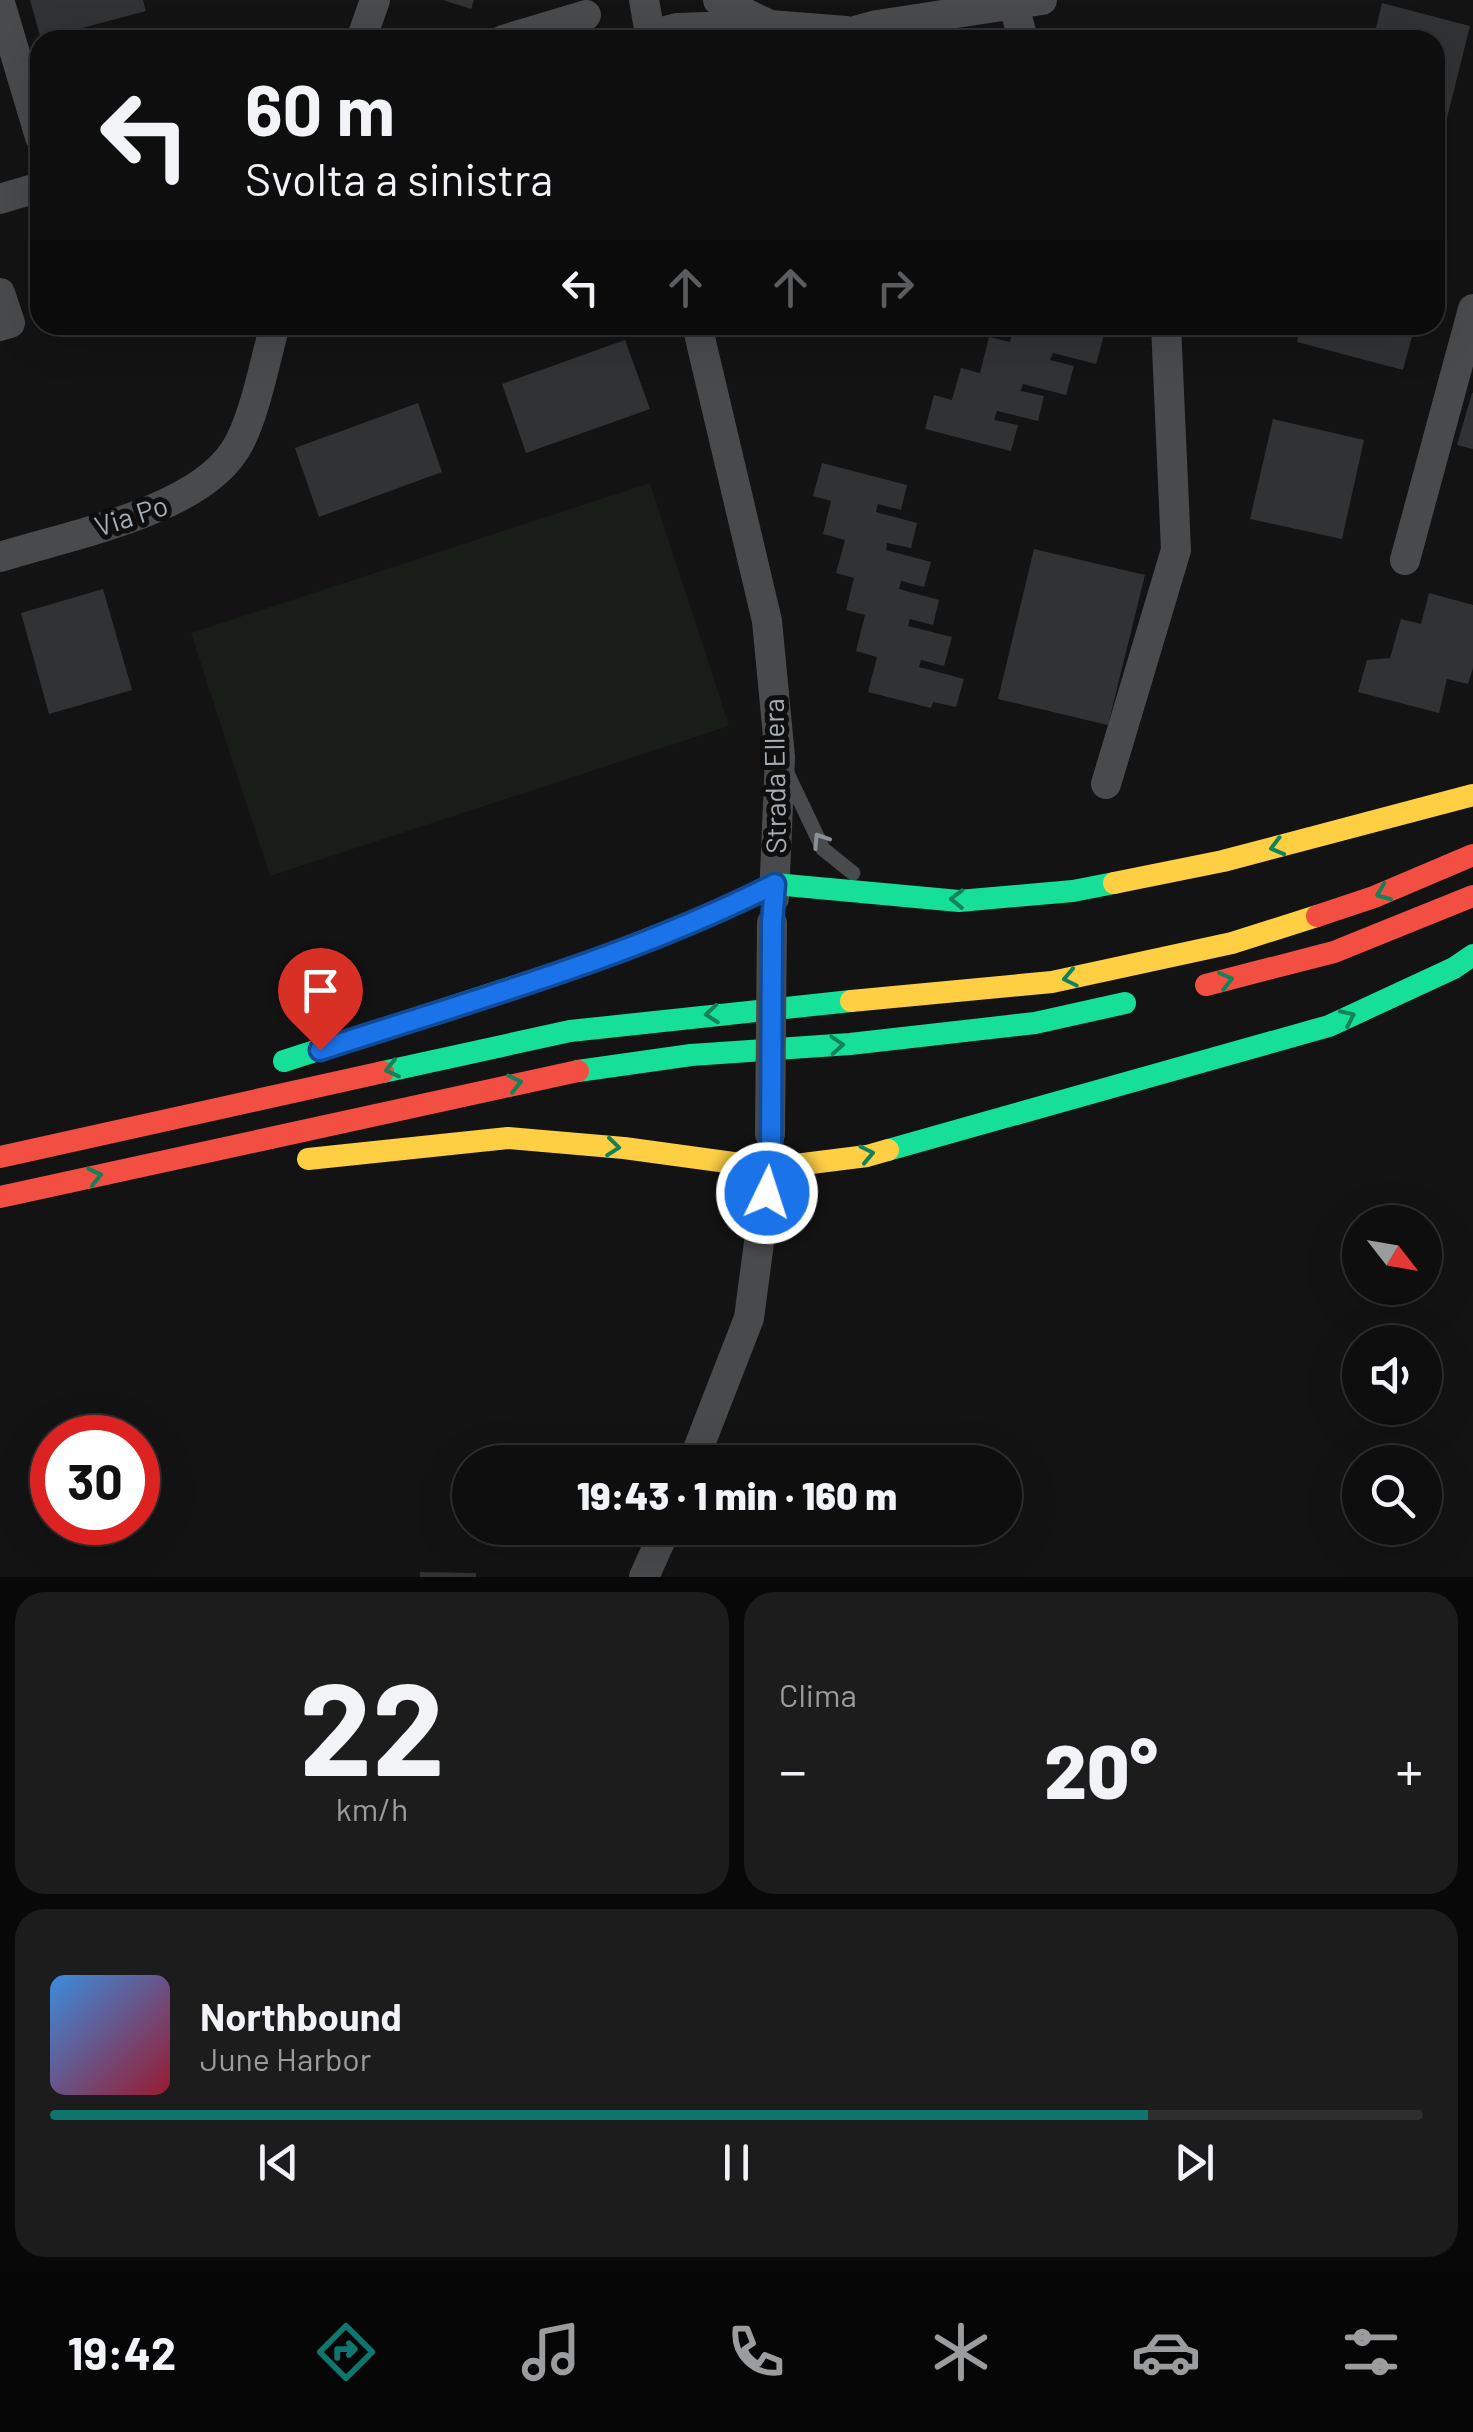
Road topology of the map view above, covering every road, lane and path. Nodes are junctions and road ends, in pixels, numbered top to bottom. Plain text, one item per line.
1 (375, 0) edge
2 (644, 0) edge
3 (718, 0) edge
4 (1028, 2) edge
5 (0, 3) edge
6 (586, 14) dead end
7 (855, 24) edge
8 (770, 25) junction
9 (364, 30) edge
10 (535, 30) edge
11 (649, 30) edge
12 (672, 30) edge
13 (1024, 30) edge
14 (30, 103) edge
15 (30, 190) edge
16 (0, 199) edge
17 (0, 294) edge
18 (1473, 309) edge
19 (0, 326) edge
20 (273, 335) edge
21 (699, 335) edge
22 (1166, 335) edge
23 (0, 557) edge
24 (1405, 560) dead end
25 (780, 757) junction
26 (1106, 784) dead end
27 (1473, 796) edge
28 (1473, 856) edge
29 (775, 884) junction
30 (892, 894) junction
31 (1473, 896) edge
32 (1473, 955) edge
33 (1188, 990) dead end
34 (1150, 998) dead end
35 (254, 1071) dead end
36 (222, 1086) dead end
37 (141, 1124) junction
38 (0, 1157) edge
39 (167, 1160) junction
40 (771, 1168) junction
41 (0, 1197) edge
42 (700, 1445) edge
43 (658, 1545) edge
44 (644, 1577) edge

1 - 9 street
2 - 11 street
3 - 8 street
4 - 7 street
4 - 13 street
5 - 14 street
6 - 10 street
7 - 8 street
8 - 12 street
15 - 16 street
17 - 19 street
18 - 24 street
20 - 23 street, Via Po
21 - 25 street, Strada Ellera
22 - 26 street
25 - 29 street, Strada Ellera
30 -> 25 lane
27 -> 30 highway
28 -> 37 highway
29 - 30 highway
29 - 35 highway
29 - 40 street, Strada Ellera, bridge
33 -> 31 highway
40 -> 32 highway
39 -> 34 highway
36 - 37 highway
37 - 38 highway
39 -> 40 highway
41 -> 39 highway
40 - 42 street, Strada Ellera
43 - 44 street

